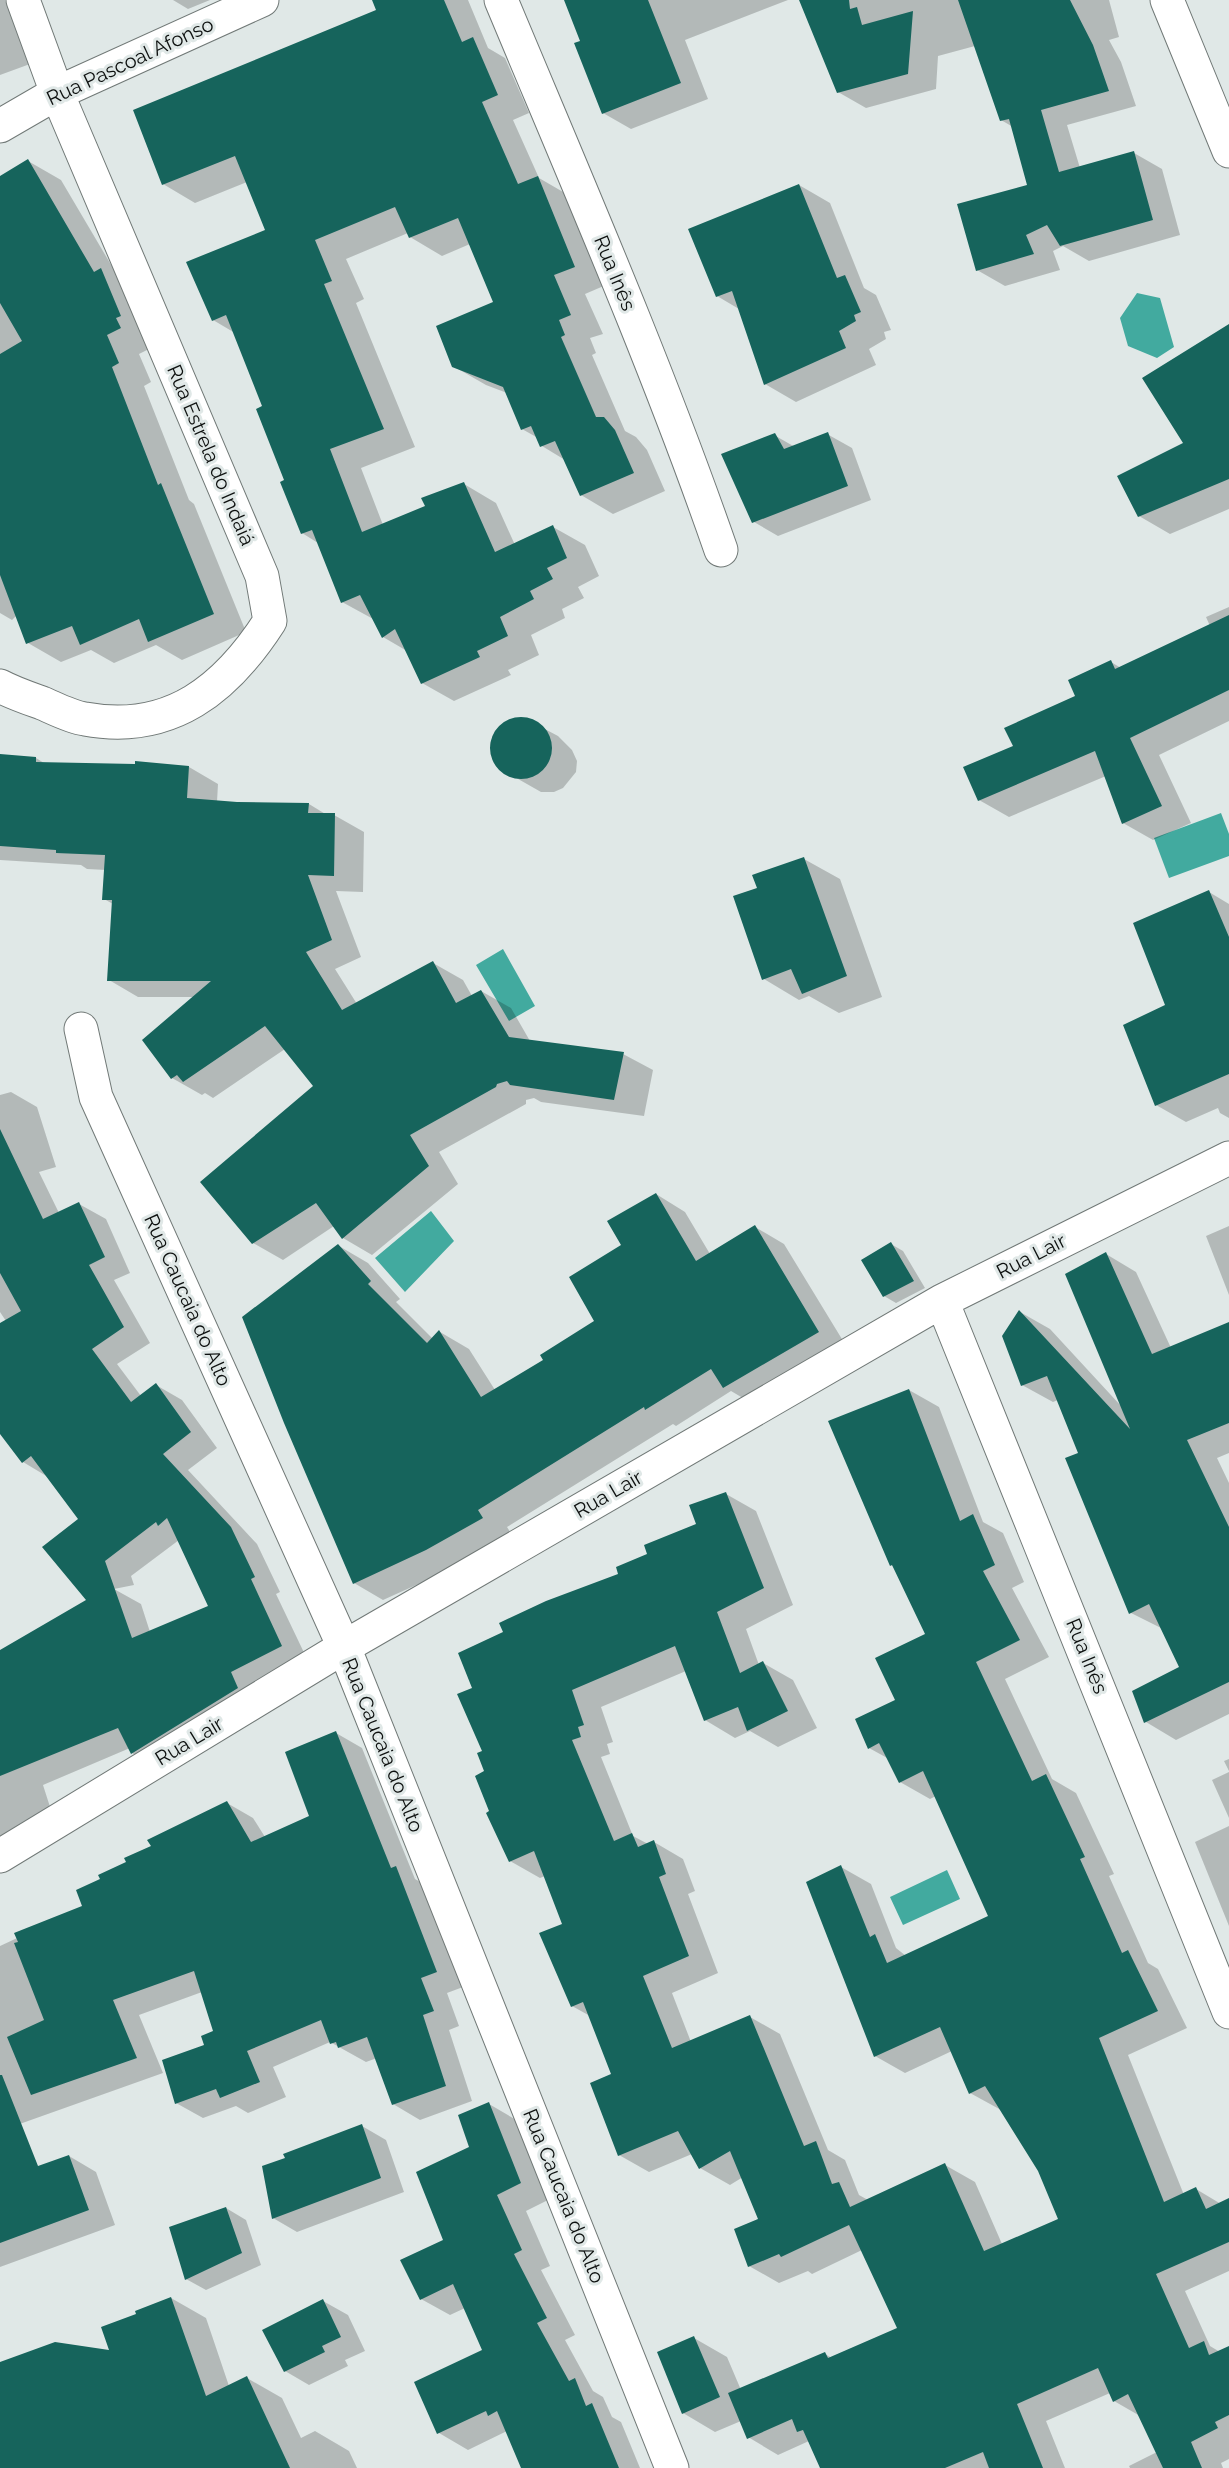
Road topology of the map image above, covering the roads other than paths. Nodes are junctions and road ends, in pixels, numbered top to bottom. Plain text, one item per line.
1 (22, 0) edge
2 (262, 0) edge
3 (501, 0) edge
4 (1167, 0) edge
5 (57, 93) junction
6 (0, 126) edge
7 (1229, 151) edge
8 (721, 550) dead end
9 (0, 686) edge
10 (81, 1029) dead end
11 (1229, 1158) edge
12 (942, 1301) junction
13 (344, 1647) junction
14 (0, 1856) edge
15 (1229, 2012) edge
16 (672, 2468) edge

1 - 5 street, Rua Estrela do Indaiá
2 - 5 street, Rua Pascoal Afonso
3 - 8 street, Rua Inês
4 - 7 street
5 - 6 street, Rua Pascoal Afonso
5 - 9 street, Rua Estrela do Indaiá
10 - 13 street, Rua Caucaia do Alto
11 - 12 street, Rua Lair
12 - 13 street, Rua Lair
12 - 15 street, Rua Inês
13 - 14 street, Rua Lair
13 - 16 street, Rua Caucaia do Alto

